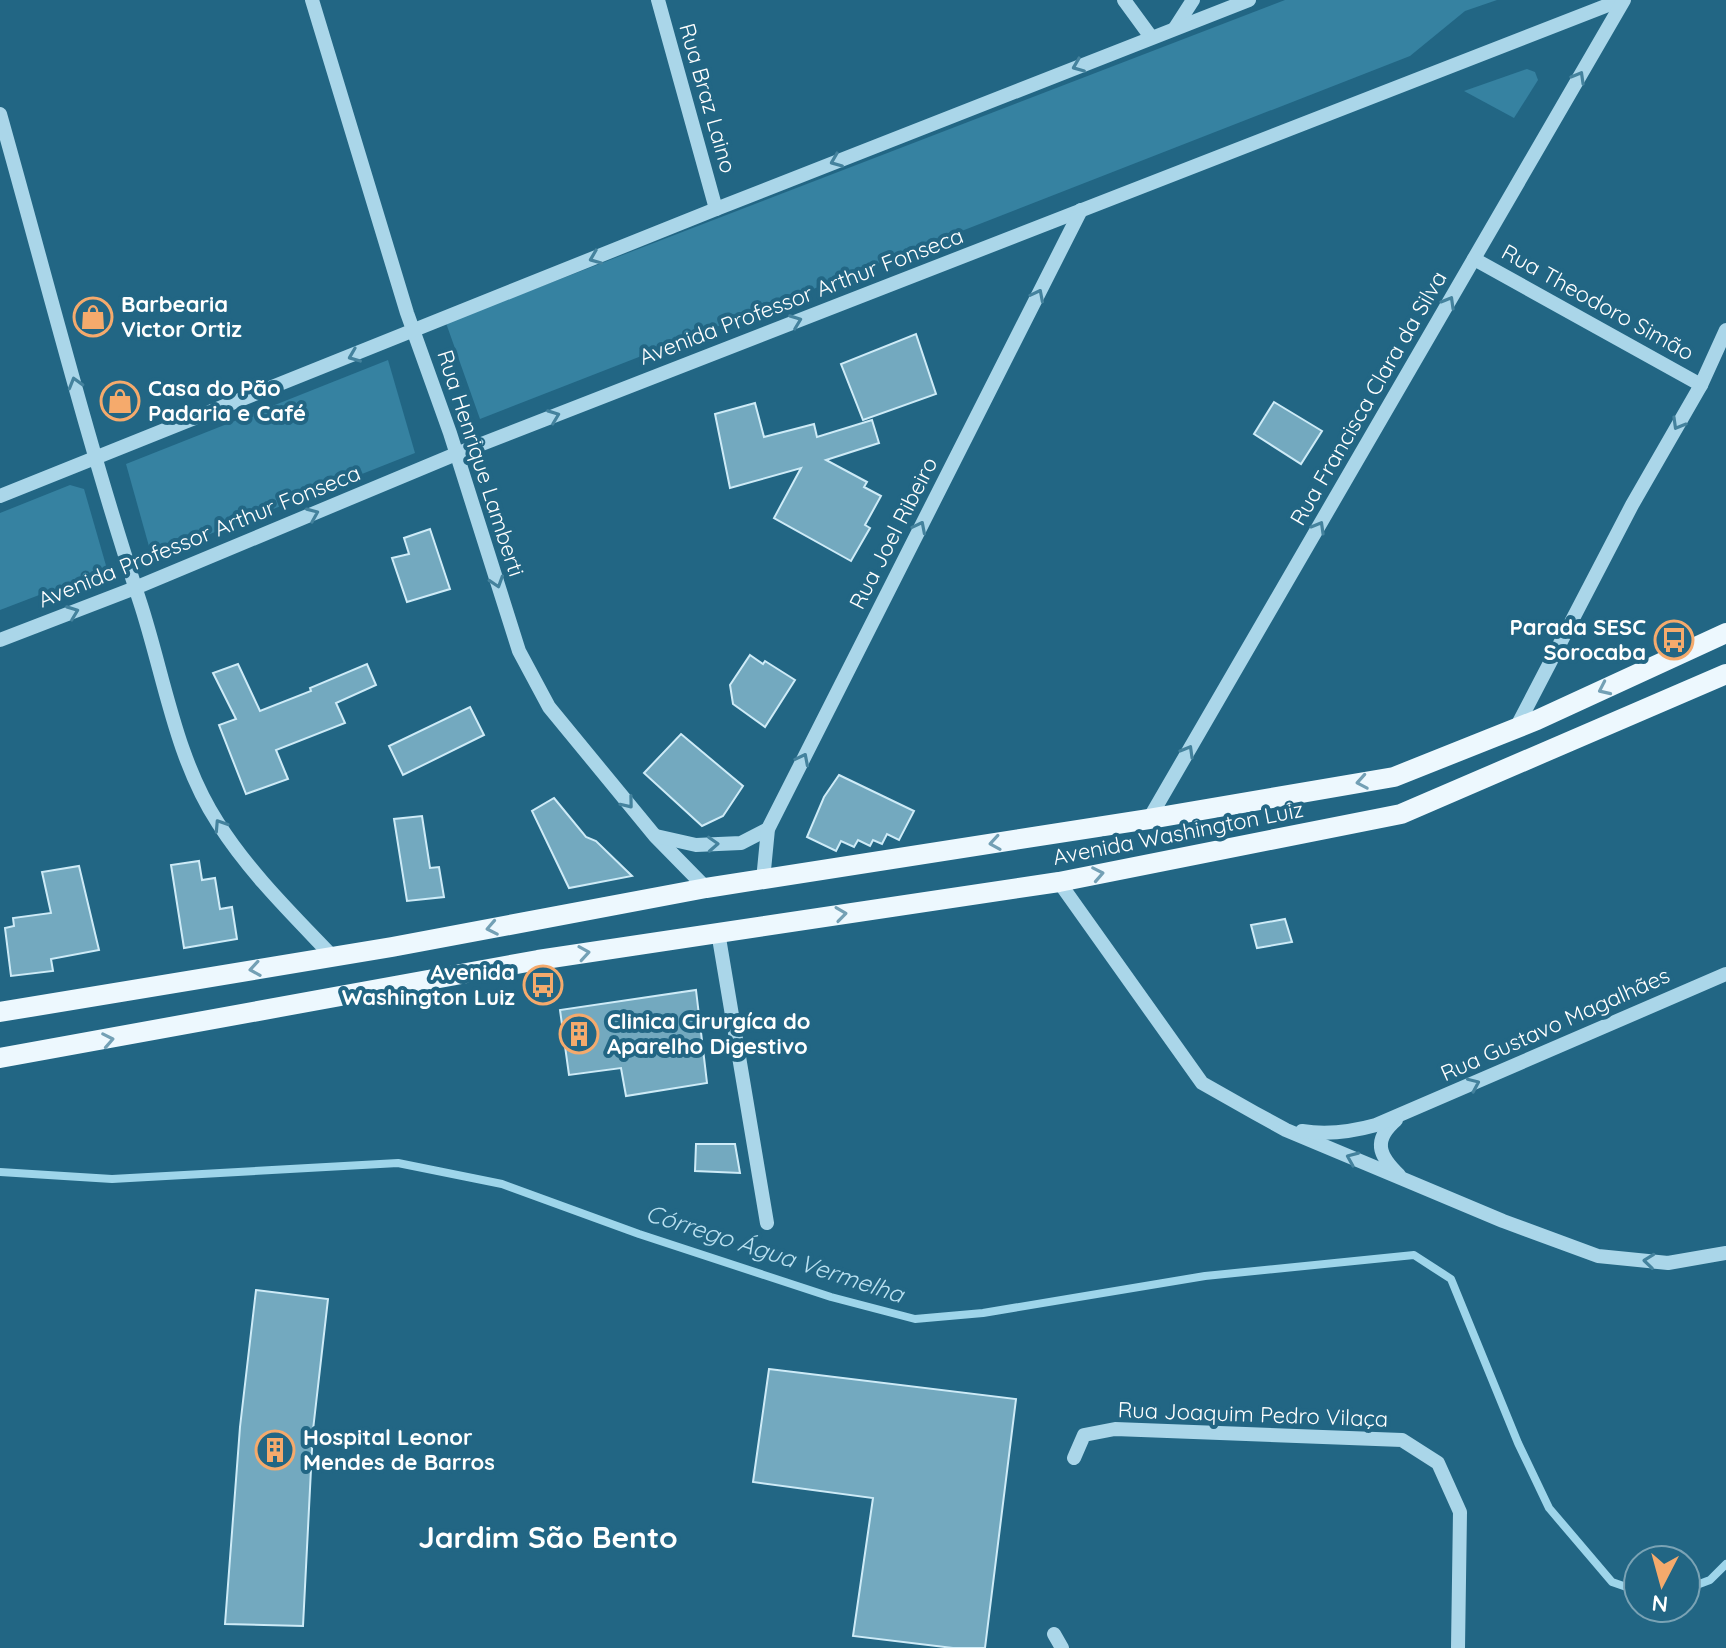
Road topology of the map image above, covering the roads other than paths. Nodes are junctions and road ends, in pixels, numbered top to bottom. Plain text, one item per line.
1 (312, 0) edge
2 (658, 0) edge
3 (1124, 0) edge
4 (1193, 0) edge
5 (1249, 0) edge
6 (1622, 0) edge
7 (1175, 28) junction
8 (1151, 37) junction
9 (0, 114) edge
10 (716, 209) junction
11 (1081, 210) junction
12 (1474, 259) junction
13 (1726, 330) edge
14 (415, 331) junction
15 (1701, 385) junction
16 (456, 454) junction
17 (96, 458) junction
18 (0, 496) edge
19 (135, 588) junction
20 (1726, 633) edge
21 (0, 640) edge
22 (1726, 674) edge
23 (1515, 730) junction
24 (1149, 819) junction
25 (768, 829) junction
26 (655, 836) junction
27 (763, 880) junction
28 (1059, 882) junction
29 (706, 888) junction
30 (718, 932) junction
31 (332, 956) junction
32 (1726, 974) edge
33 (0, 1012) edge
34 (31, 1054) junction
35 (0, 1058) edge
36 (0, 1066) edge
37 (1402, 1115) junction
38 (1286, 1130) junction
39 (1403, 1179) junction
40 (767, 1223) dead end
41 (1726, 1253) edge
42 (1074, 1458) dead end
43 (1054, 1634) dead end
44 (1062, 1648) edge
45 (1458, 1648) edge

1 - 14 street, Rua Henrique Lamberti
2 - 10 street, Rua Braz Laino
3 - 8 street
4 - 7 street
5 - 7 street
6 - 11 street, Avenida Professor Arthur Fonseca
12 -> 6 street, Rua Francisca Clara da Silva
7 - 8 street
8 -> 10 street
17 -> 9 street
10 -> 14 street
16 -> 11 street, Avenida Professor Arthur Fonseca
25 -> 11 street, Rua Joel Ribeiro
12 - 15 street, Rua Theodoro Simão
24 -> 12 street, Rua Francisca Clara da Silva
13 - 15 street
14 - 16 street, Rua Henrique Lamberti
14 -> 17 street
15 -> 23 street
19 -> 16 street, Avenida Professor Arthur Fonseca
16 -> 26 street, Rua Henrique Lamberti
17 - 18 street
17 - 19 street
21 -> 19 street, Avenida Professor Arthur Fonseca
31 -> 19 street
20 -> 23 main road, Avenida Washington Luiz
28 -> 22 main road, Avenida Washington Luiz
23 -> 24 main road, Avenida Washington Luiz
24 -> 27 main road, Avenida Washington Luiz
26 -> 25 street
25 - 27 street, Rua Joel Ribeiro
26 - 29 street, Rua Henrique Lamberti
27 - 29 main road, Avenida Washington Luiz
30 -> 28 main road, Avenida Washington Luiz
28 - 38 street
29 -> 31 main road, Avenida Washington Luiz
34 -> 30 main road, Avenida Washington Luiz
30 - 40 street
31 -> 33 main road, Avenida Washington Luiz
37 -> 32 street, Rua Gustavo Magalhães
34 - 35 main road, Avenida Washington Luiz
34 - 36 main road
37 - 38 street, Rua Gustavo Magalhães
37 - 39 street
39 -> 38 street
41 -> 39 street
42 - 45 street, Rua Joaquim Pedro Vilaça
43 - 44 street

